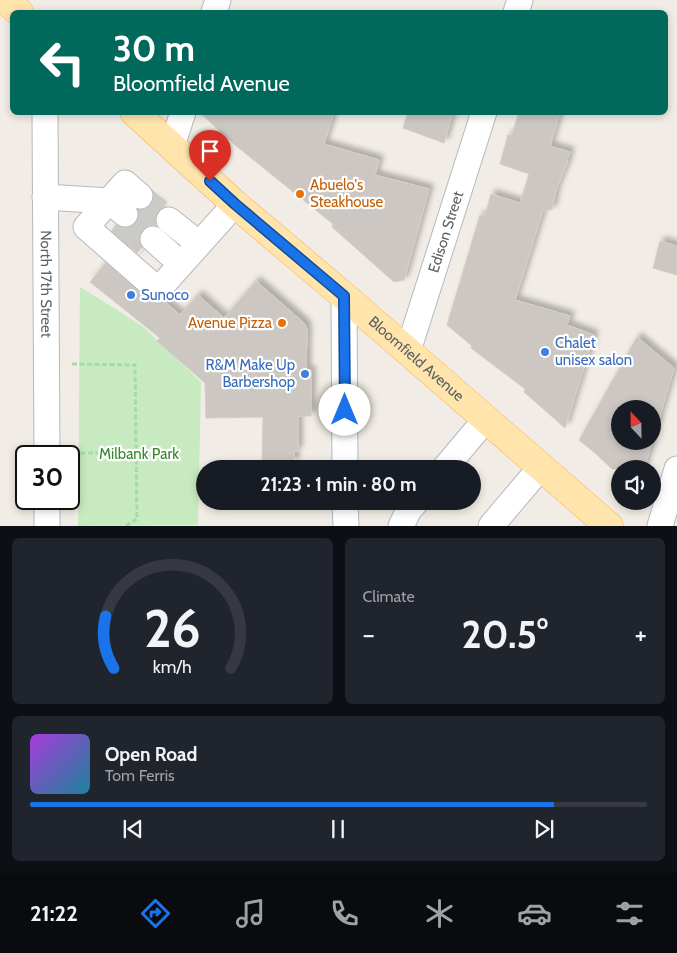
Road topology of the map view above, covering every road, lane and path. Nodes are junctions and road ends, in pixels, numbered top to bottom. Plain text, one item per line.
1 (5, 0) edge
2 (18, 10) edge
3 (45, 115) edge
4 (137, 115) edge
5 (182, 115) edge
6 (483, 115) edge
7 (172, 146) junction
8 (45, 197) junction
9 (235, 204) junction
10 (169, 220) tunnel mouth
11 (198, 244) junction
12 (147, 246) tunnel mouth
13 (175, 271) junction
14 (344, 296) junction
15 (408, 351) junction
16 (72, 364) dead end
17 (486, 419) junction
18 (47, 445) edge
19 (80, 453) edge
20 (136, 453) junction
21 (345, 460) edge
22 (452, 460) edge
23 (541, 467) junction
24 (677, 469) edge
25 (47, 510) edge
26 (345, 510) edge
27 (409, 510) edge
28 (47, 526) edge
29 (126, 526) edge
30 (346, 526) edge
31 (401, 526) edge
32 (491, 526) edge
33 (609, 526) edge
34 (660, 526) edge

1 - 2 main road
3 - 8 street, North 17th Street
4 - 7 main road, Bloomfield Avenue
5 - 7 street
6 - 15 street, Edison Street
7 - 9 main road, Bloomfield Avenue
8 - 13 street
8 - 18 street, North 17th Street
9 - 11 street
9 - 14 main road, Bloomfield Avenue
10 - 11 street
11 - 13 street
12 - 13 street
14 - 15 main road, Bloomfield Avenue
14 - 21 street
15 - 17 main road, Bloomfield Avenue
16 - 20 path
17 - 22 street
17 - 23 main road, Bloomfield Avenue
19 - 20 path
20 - 29 path
23 - 32 street
23 - 33 main road, Bloomfield Avenue
24 - 34 street
25 - 28 street
26 - 30 street
27 - 31 street

